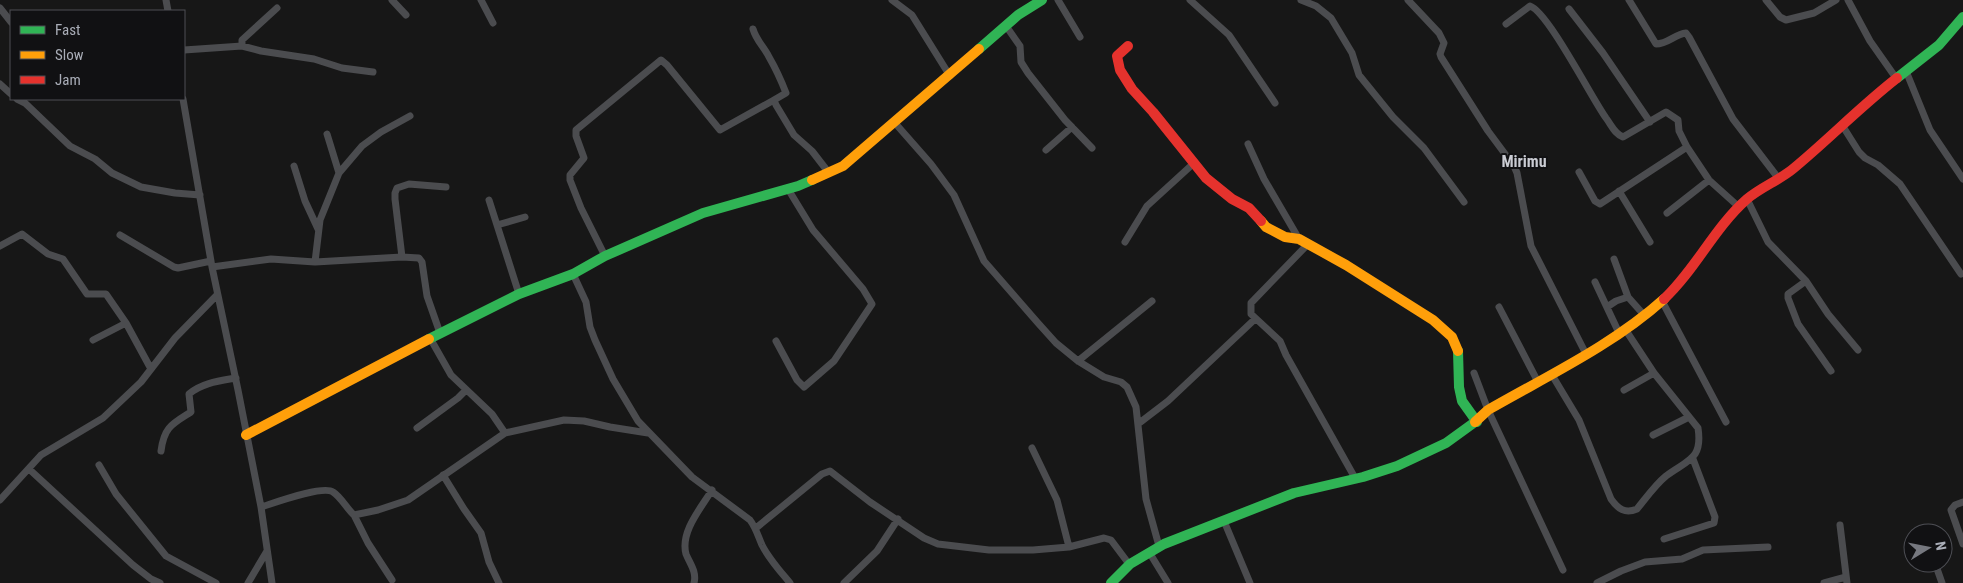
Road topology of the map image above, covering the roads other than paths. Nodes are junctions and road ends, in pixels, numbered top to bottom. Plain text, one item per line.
1 (392, 0) edge
2 (480, 0) edge
3 (892, 0) edge
4 (1042, 0) edge
5 (1058, 0) edge
6 (1190, 0) edge
7 (1301, 0) edge
8 (1408, 0) edge
9 (1629, 0) edge
10 (1766, 0) edge
11 (1836, 0) edge
12 (1848, 0) edge
13 (0, 8) edge
14 (277, 8) dead end
15 (1569, 9) dead end
16 (406, 15) dead end
17 (1963, 17) edge
18 (10, 21) edge
19 (493, 23) dead end
20 (1506, 24) dead end
21 (1006, 26) junction
22 (753, 29) dead end
23 (1080, 37) dead end
24 (242, 46) junction
25 (1128, 46) dead end
26 (185, 50) edge
27 (1906, 71) junction
28 (373, 72) dead end
29 (950, 76) junction
30 (1896, 78) junction
31 (0, 84) edge
32 (10, 93) edge
33 (20, 100) edge
34 (183, 100) edge
35 (774, 100) junction
36 (1275, 103) dead end
37 (410, 116) dead end
38 (1650, 122) junction
39 (895, 123) junction
40 (1842, 125) junction
41 (1072, 127) junction
42 (327, 134) dead end
43 (1248, 144) dead end
44 (1687, 147) junction
45 (1092, 148) dead end
46 (1046, 150) dead end
47 (1194, 163) junction
48 (294, 166) dead end
49 (1579, 172) dead end
50 (339, 173) junction
51 (829, 173) junction
52 (1779, 179) junction
53 (1963, 179) edge
54 (1709, 180) junction
55 (446, 187) dead end
56 (788, 189) junction
57 (1619, 191) junction
58 (200, 195) junction
59 (1747, 198) junction
60 (489, 200) dead end
61 (1464, 202) dead end
62 (1740, 207) junction
63 (1667, 213) dead end
64 (524, 217) dead end
65 (497, 225) junction
66 (318, 229) junction
67 (120, 235) dead end
68 (1125, 242) dead end
69 (1304, 242) junction
70 (1650, 242) dead end
71 (0, 246) edge
72 (605, 256) junction
73 (402, 257) junction
74 (1614, 259) dead end
75 (315, 262) junction
76 (211, 264) junction
77 (573, 274) junction
78 (1961, 274) dead end
79 (1806, 281) junction
80 (1595, 282) dead end
81 (519, 294) junction
82 (217, 295) junction
83 (1628, 297) junction
84 (1152, 301) dead end
85 (1662, 301) junction
86 (1499, 307) dead end
87 (1607, 307) junction
88 (1644, 315) junction
89 (1255, 319) junction
90 (126, 323) junction
91 (1622, 331) junction
92 (440, 333) junction
93 (430, 338) junction
94 (93, 340) dead end
95 (776, 341) dead end
96 (1858, 350) dead end
97 (1586, 354) junction
98 (1078, 361) junction
99 (151, 369) junction
100 (1831, 371) dead end
101 (1474, 373) dead end
102 (1654, 373) junction
103 (1552, 375) junction
104 (236, 378) junction
105 (1538, 382) junction
106 (466, 390) junction
107 (1624, 390) dead end
108 (1488, 410) junction
109 (1689, 417) junction
110 (1477, 422) junction
111 (1726, 422) dead end
112 (1138, 424) junction
113 (417, 428) dead end
114 (506, 432) junction
115 (648, 432) junction
116 (246, 435) junction
117 (1652, 436) dead end
118 (1032, 448) dead end
119 (161, 451) dead end
120 (1693, 458) junction
121 (99, 465) dead end
122 (28, 469) junction
123 (443, 475) junction
124 (1355, 478) junction
125 (712, 490) junction
126 (0, 500) edge
127 (1963, 502) edge
128 (261, 507) junction
129 (354, 515) junction
130 (898, 519) junction
131 (1224, 521) junction
132 (1840, 525) dead end
133 (756, 528) junction
134 (1664, 539) dead end
135 (1963, 544) edge
136 (1159, 546) junction
137 (1069, 547) junction
138 (1768, 547) dead end
139 (267, 551) junction
140 (1148, 552) junction
141 (1129, 564) junction
142 (1563, 570) dead end
143 (392, 580) dead end
144 (1847, 580) edge
145 (160, 583) edge
146 (216, 583) edge
147 (248, 583) edge
148 (272, 583) edge
149 (499, 583) edge
150 (694, 583) edge
151 (790, 583) edge
152 (844, 583) edge
153 (1112, 583) edge
154 (1168, 583) edge
155 (1250, 583) edge
156 (1597, 583) edge
157 (1824, 583) edge

1 - 16 street
2 - 19 street
3 - 29 street
4 - 21 street
5 - 23 street
6 - 36 street
7 - 61 street
8 - 97 street
9 - 52 street
10 - 11 street
12 - 30 street
13 - 18 street
14 - 24 street
15 - 38 street
17 - 27 street
20 - 38 street
21 - 29 street
21 - 41 street
22 - 35 street
24 - 26 street
24 - 28 street
25 - 47 street
27 - 30 street
27 - 53 street
29 - 39 street
30 - 40 street
31 - 32 street
33 - 58 street
34 - 58 street
35 - 51 street
35 - 72 street
37 - 50 street
38 - 44 street
39 - 51 street
39 - 98 street
40 - 52 street
40 - 78 street
41 - 45 street
41 - 46 street
42 - 50 street
43 - 69 street
44 - 54 street
44 - 57 street
47 - 68 street
47 - 69 street
48 - 66 street
49 - 57 street
50 - 66 street
51 - 56 street
52 - 59 street
54 - 62 street
54 - 63 street
55 - 73 street
56 - 72 street
56 - 95 street
57 - 70 street
58 - 76 street
59 - 62 street
59 - 79 street
60 - 65 street
62 - 85 street
64 - 65 street
65 - 81 street
66 - 75 street
67 - 76 street
69 - 89 street
69 - 110 street
71 - 90 street
72 - 77 street
73 - 75 street
73 - 92 street
74 - 83 street
75 - 76 street
76 - 82 street
77 - 81 street
77 - 115 street
79 - 96 street
79 - 100 street
80 - 87 street
81 - 92 street
82 - 99 street
82 - 104 street
83 - 87 street
83 - 88 street
84 - 98 street
85 - 88 street
85 - 111 street
86 - 105 street
87 - 91 street
88 - 91 street
89 - 112 street
89 - 124 street
90 - 94 street
90 - 99 street
91 - 97 street
91 - 102 street
92 - 93 street
93 - 106 street
93 - 116 street
97 - 103 street
98 - 112 street
99 - 122 street
101 - 108 street
102 - 107 street
102 - 109 street
103 - 105 street
103 - 120 street
104 - 116 street
104 - 119 street
105 - 108 street
106 - 113 street
106 - 114 street
108 - 110 street
108 - 142 street
109 - 117 street
109 - 120 street
110 - 124 street
112 - 136 street
114 - 115 street
114 - 123 street
115 - 125 street
116 - 128 street
118 - 137 street
120 - 134 street
121 - 146 street
122 - 126 street
122 - 145 street
123 - 129 street
123 - 149 street
124 - 131 street
125 - 133 street
125 - 150 street
127 - 135 street
128 - 129 street
128 - 139 street
129 - 143 street
130 - 133 street
130 - 137 street
130 - 152 street
131 - 136 street
131 - 155 street
132 - 144 street
133 - 151 street
136 - 140 street
137 - 141 street
138 - 156 street
139 - 147 street
139 - 148 street
140 - 141 street
140 - 154 street
141 - 153 street
144 - 157 street

